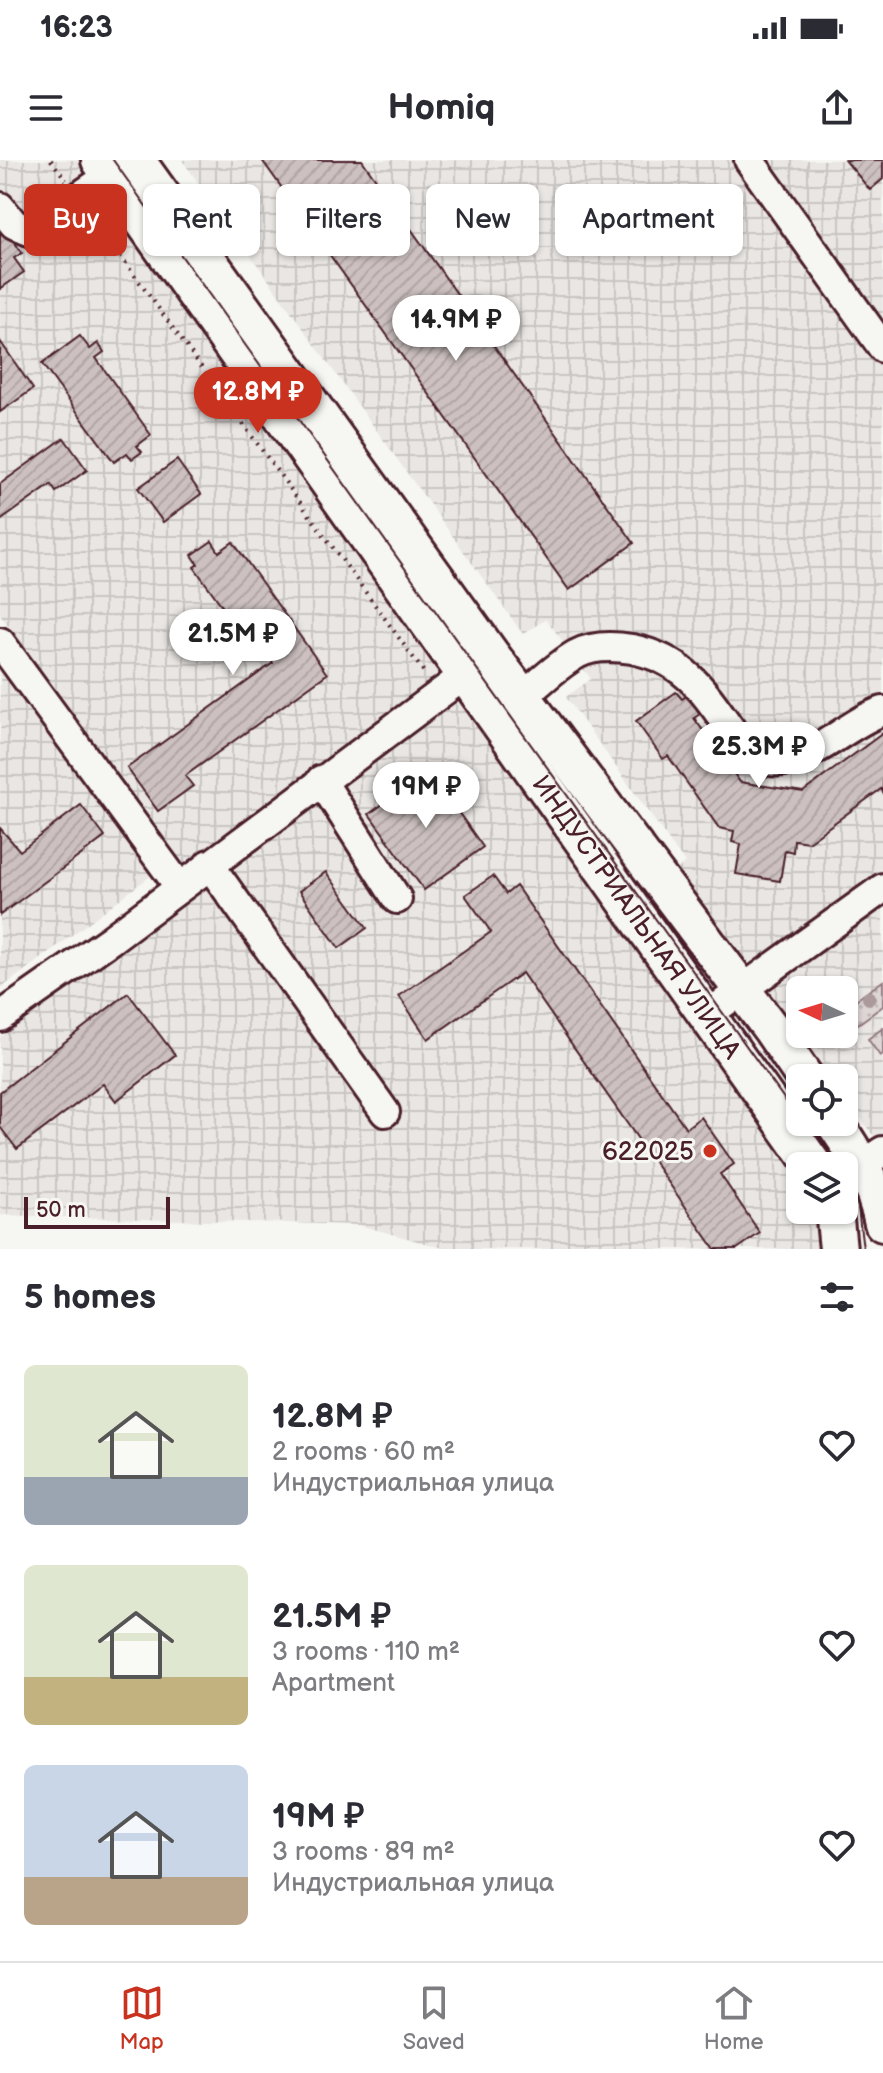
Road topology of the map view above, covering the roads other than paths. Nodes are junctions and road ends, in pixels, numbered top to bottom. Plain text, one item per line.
1 (749, 160) edge
2 (120, 164) edge
3 (0, 207) edge
4 (883, 348) edge
5 (0, 642) edge
6 (465, 675) junction
7 (509, 708) junction
8 (883, 711) edge
9 (321, 780) junction
10 (209, 864) junction
11 (179, 886) junction
12 (883, 888) edge
13 (397, 899) dead end
14 (742, 990) junction
15 (707, 1015) junction
16 (0, 1017) edge
17 (795, 1064) edge
18 (385, 1112) dead end
19 (844, 1136) edge
20 (804, 1152) edge
21 (863, 1164) edge
22 (883, 1223) edge
23 (835, 1224) edge
24 (838, 1249) edge

1 - 4 lane
2 - 3 lane
2 - 6 main road, ИНДУСТРИАЛЬНАЯ УЛИЦА
5 - 11 lane
6 - 7 main road, ИНДУСТРИАЛЬНАЯ УЛИЦА
6 - 9 lane
7 - 8 lane
7 - 14 main road, ИНДУСТРИАЛЬНАЯ УЛИЦА
7 - 15 main road, ИНДУСТРИАЛЬНАЯ УЛИЦА
9 - 10 lane
9 - 13 lane
10 - 11 lane
10 - 18 lane
11 - 16 lane
12 - 14 lane
14 - 15 lane
14 - 17 main road, ИНДУСТРИАЛЬНАЯ УЛИЦА
15 - 20 main road, ИНДУСТРИАЛЬНАЯ УЛИЦА
19 - 21 main road
21 - 22 main road
23 - 24 main road

